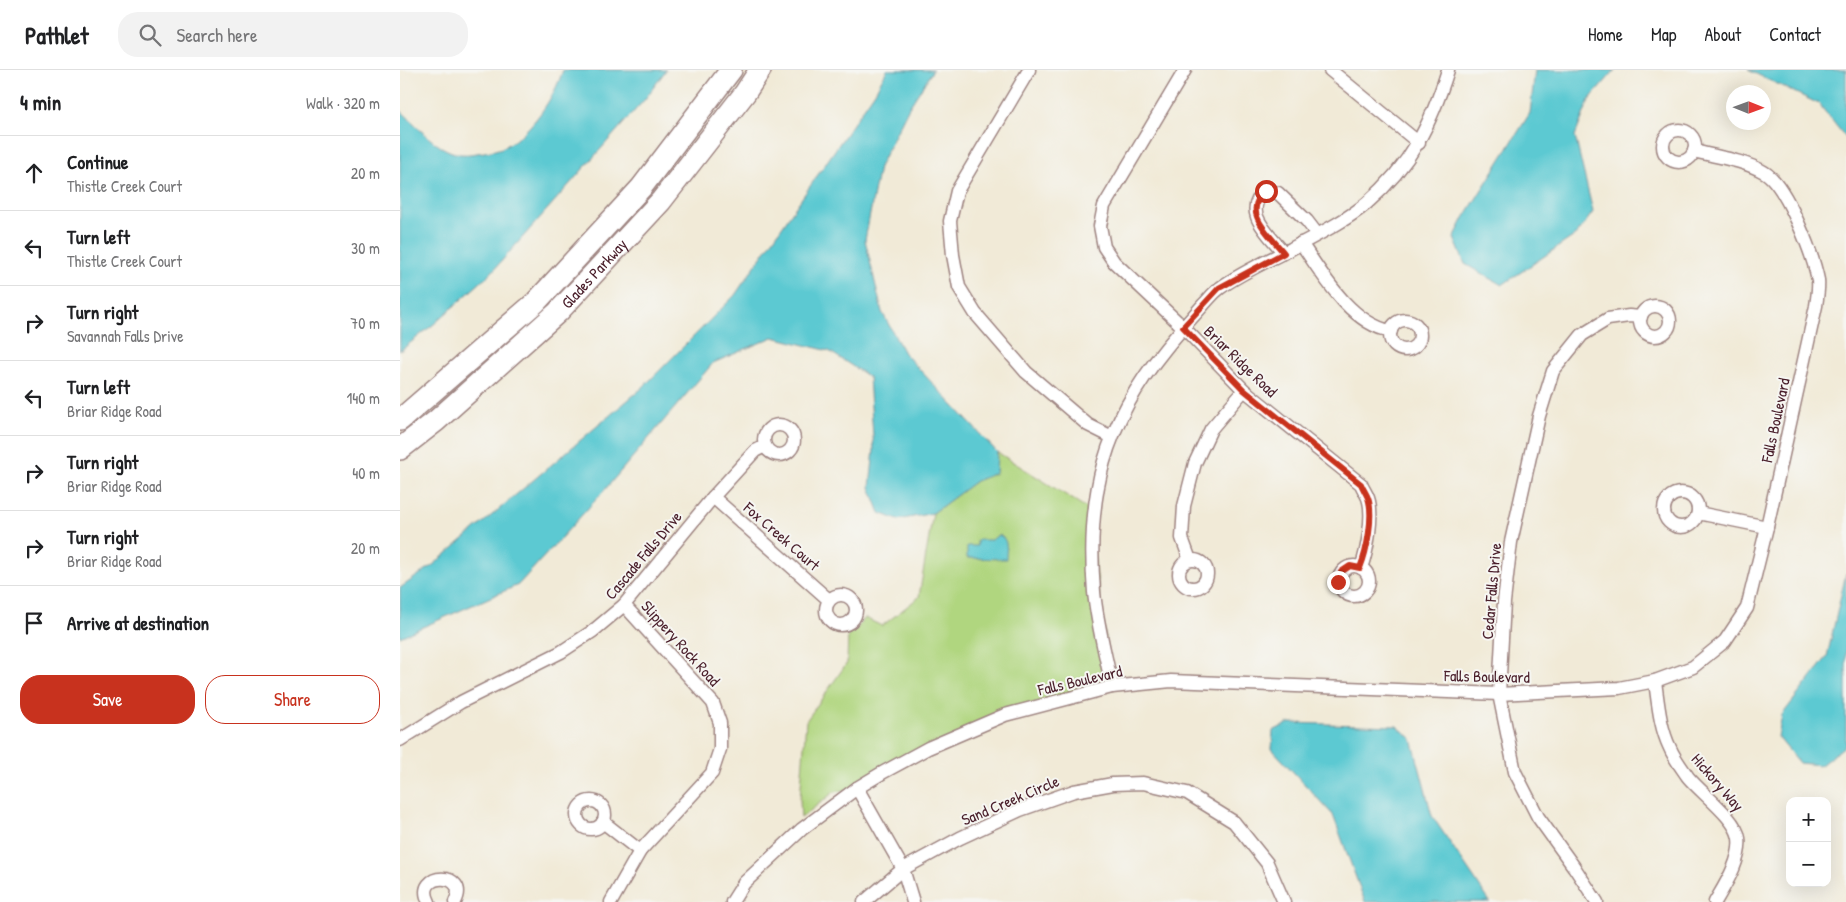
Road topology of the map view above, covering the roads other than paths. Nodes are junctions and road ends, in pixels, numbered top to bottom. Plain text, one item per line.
1 (732, 70) edge
2 (760, 70) edge
3 (1029, 70) edge
4 (1185, 70) edge
5 (1330, 70) edge
6 (1448, 70) edge
7 (1419, 143) junction
8 (1694, 151) dead end
9 (1317, 234) junction
10 (1301, 244) junction
11 (1284, 253) junction
12 (1641, 318) dead end
13 (1183, 327) junction
14 (1390, 331) dead end
15 (1244, 390) junction
16 (400, 420) edge
17 (1112, 437) junction
18 (765, 446) dead end
19 (400, 449) edge
20 (713, 497) junction
21 (1698, 513) dead end
22 (1767, 528) junction
23 (1190, 560) dead end
24 (1360, 568) dead end
25 (829, 600) dead end
26 (624, 605) junction
27 (1655, 681) junction
28 (1112, 687) junction
29 (1499, 694) junction
30 (400, 740) edge
31 (857, 788) junction
32 (603, 822) dead end
33 (640, 851) junction
34 (904, 869) junction
35 (426, 901) edge
36 (455, 902) edge
37 (611, 902) edge
38 (732, 902) edge
39 (864, 902) edge
40 (913, 902) edge
41 (1284, 902) edge
42 (1597, 902) edge
43 (1716, 902) edge

1 - 16 main road, Glades Parkway
2 - 19 main road, Glades Parkway
3 - 17 street
4 - 13 street, Briar Ridge Road
5 - 7 street
6 - 7 street
7 - 9 street
8 - 22 street, Falls Boulevard
9 - 10 street
9 - 11 street
10 - 11 street
10 - 14 street
11 - 13 street
12 - 29 street, Cedar Falls Drive
13 - 15 street, Briar Ridge Road
13 - 17 street
15 - 23 street
15 - 24 street, Briar Ridge Road
17 - 28 street
18 - 20 street, Cascade Falls Drive
20 - 25 street, Fox Creek Court
20 - 26 street, Cascade Falls Drive
21 - 22 street
22 - 27 street, Falls Boulevard
26 - 30 street, Cascade Falls Drive
26 - 33 street, Slippery Rock Road
27 - 29 street, Falls Boulevard
27 - 43 street, Hickory Way
28 - 29 street, Falls Boulevard
28 - 31 street, Falls Boulevard
29 - 42 street, Cedar Falls Drive
31 - 34 street
31 - 38 street, Falls Boulevard
32 - 33 street
33 - 37 street, Slippery Rock Road
34 - 39 street, Sand Creek Circle
34 - 40 street
34 - 41 street, Sand Creek Circle
35 - 36 street

